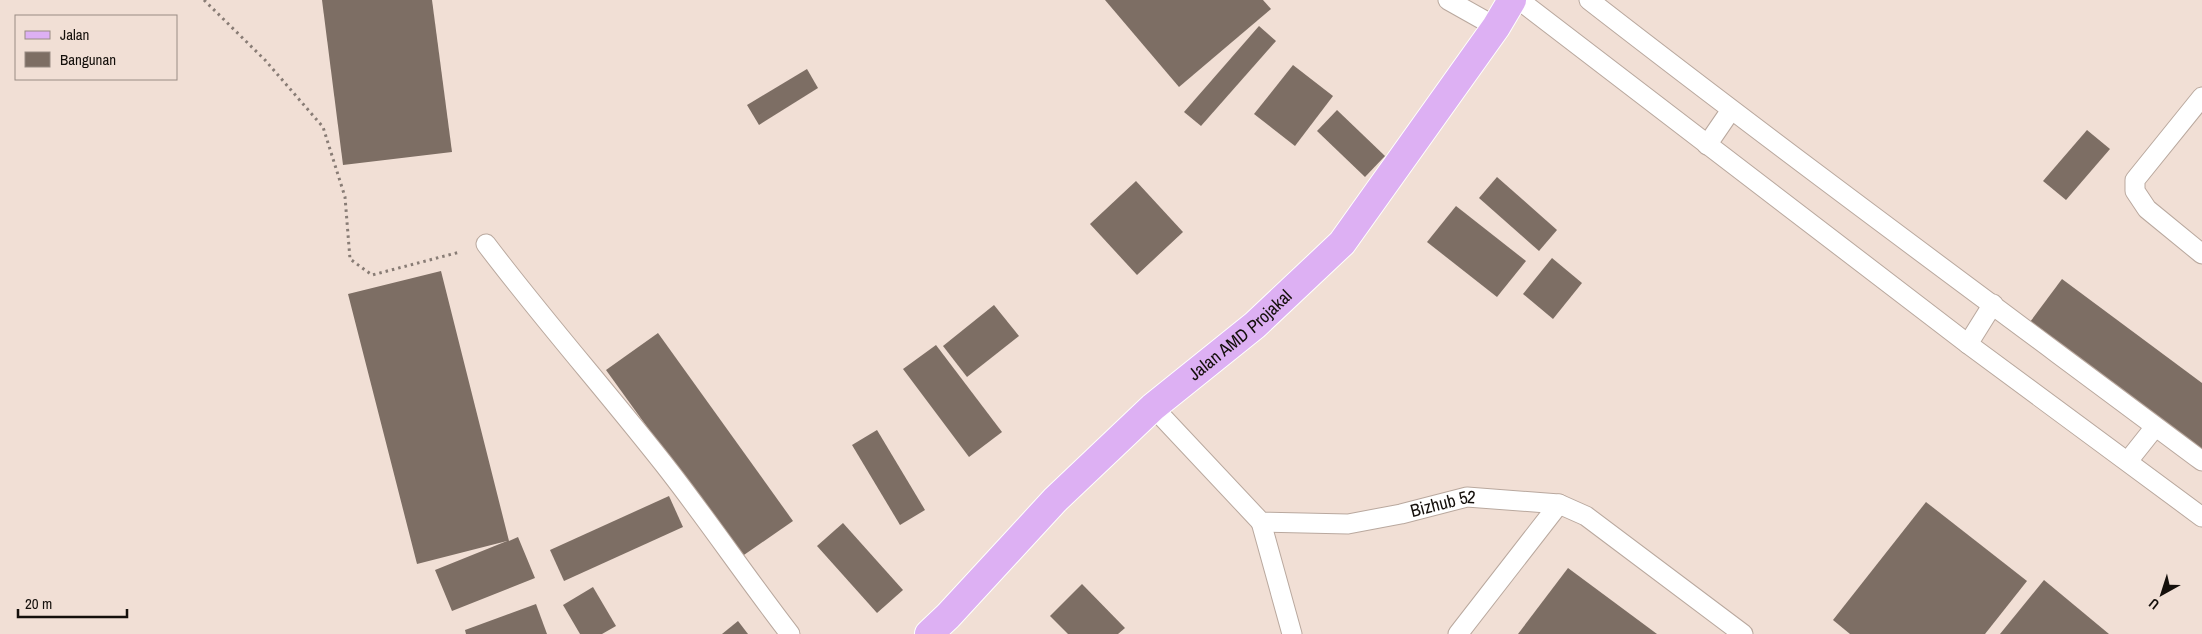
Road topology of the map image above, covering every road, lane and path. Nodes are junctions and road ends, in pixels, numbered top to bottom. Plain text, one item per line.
1 (204, 0) edge
2 (1448, 0) edge
3 (1512, 0) edge
4 (1519, 0) edge
5 (1589, 0) edge
6 (1496, 27) junction
7 (2202, 97) edge
8 (1731, 110) junction
9 (1707, 145) junction
10 (486, 244) joint
11 (2202, 254) edge
12 (1993, 304) junction
13 (1968, 344) junction
14 (1153, 407) junction
15 (2156, 427) junction
16 (2128, 461) junction
17 (2202, 462) edge
18 (1559, 504) junction
19 (2202, 517) edge
20 (1261, 522) junction
21 (790, 634) edge
22 (929, 634) edge
23 (1292, 634) edge
24 (1458, 634) edge
25 (1743, 634) edge

1 - 10 path
2 - 6 lane
3 - 6 main road, Jalan AMD Projakal
4 - 9 lane
5 - 8 lane
6 - 14 main road, Jalan AMD Projakal
7 - 11 lane
8 - 9 lane
8 - 12 lane
9 - 13 lane
10 - 21 lane
12 - 13 lane
12 - 15 lane
13 - 16 lane
14 - 20 lane
14 - 22 main road, Jalan AMD Projakal
15 - 16 lane
15 - 17 lane
16 - 19 lane
18 - 20 lane, Bizhub 52
18 - 24 lane
18 - 25 lane, Bizhub 52
20 - 23 lane

